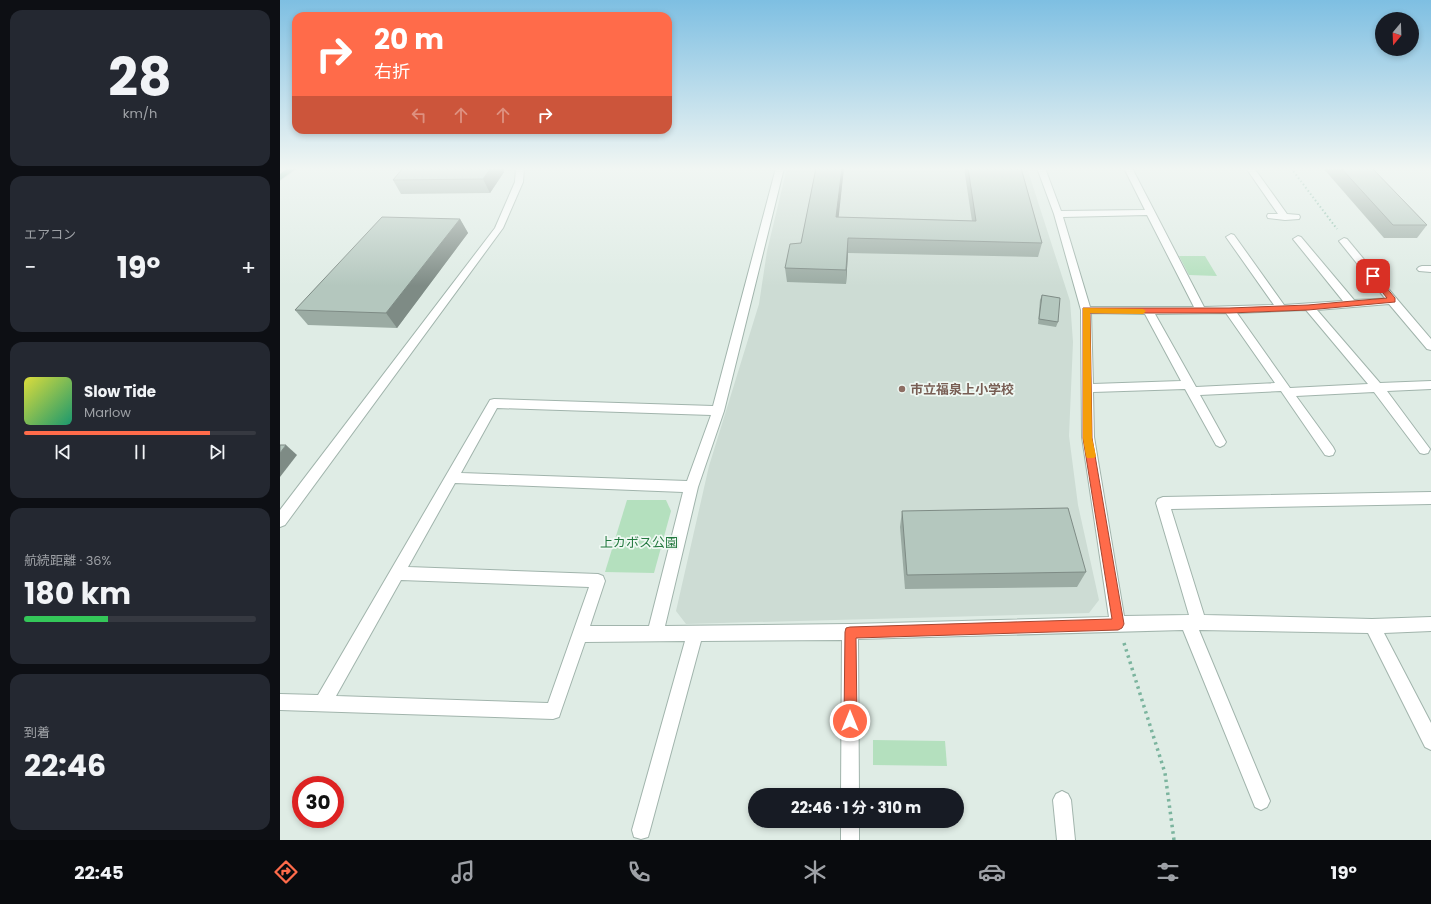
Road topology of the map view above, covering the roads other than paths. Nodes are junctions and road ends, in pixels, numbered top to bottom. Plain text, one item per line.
1 (508, 207) edge
2 (770, 207) edge
3 (1055, 207) edge
4 (1148, 207) edge
5 (1278, 207) edge
6 (1150, 212) junction
7 (1058, 214) junction
8 (1271, 216) dead end
9 (1285, 217) junction
10 (1296, 217) dead end
11 (1231, 237) dead end
12 (1298, 239) dead end
13 (1344, 241) road end
14 (1392, 300) junction
15 (1351, 304) junction
16 (1280, 307) junction
17 (1308, 308) junction
18 (1086, 310) junction
19 (1200, 310) junction
20 (1229, 310) junction
21 (1149, 312) junction
22 (1431, 346) edge
23 (1431, 385) edge
24 (1377, 387) junction
25 (1087, 388) junction
26 (1191, 388) junction
27 (1286, 390) junction
28 (718, 411) junction
29 (1220, 442) dead end
30 (1424, 449) dead end
31 (1329, 451) dead end
32 (451, 478) junction
33 (691, 487) junction
34 (1431, 498) edge
35 (280, 520) edge
36 (398, 573) junction
37 (1193, 622) junction
38 (1118, 624) junction
39 (1431, 624) edge
40 (1372, 626) junction
41 (850, 632) junction
42 (580, 634) junction
43 (655, 634) junction
44 (695, 634) junction
45 (280, 702) edge
46 (323, 703) junction
47 (1431, 741) edge
48 (850, 788) edge
49 (1062, 800) dead end
50 (1261, 801) dead end
51 (850, 828) edge
52 (641, 830) dead end
53 (850, 840) edge
54 (1066, 840) edge

1 - 35 street
2 - 28 street
3 - 7 street
4 - 6 street
5 - 9 street
6 - 7 street
6 - 19 street
7 - 18 street
8 - 9 street
9 - 10 street
11 - 16 street
12 - 15 street
13 - 14 street
14 - 15 street
14 - 22 street
15 - 17 street
16 - 17 street
16 - 20 street
17 - 24 street
18 - 21 street
18 - 25 street
19 - 20 street
19 - 21 street
20 - 27 street
21 - 26 street
23 - 24 street
24 - 27 street
24 - 30 street
25 - 26 street
25 - 38 street
26 - 27 street
26 - 29 street
27 - 31 street
28 - 32 street
28 - 33 street
32 - 33 street
32 - 36 street
33 - 43 street
34 - 37 street
36 - 42 street
36 - 46 street
37 - 38 street
37 - 40 street
37 - 50 street
38 - 41 street
39 - 40 street
40 - 47 street
41 - 44 street
41 - 48 street
42 - 43 street
42 - 46 street
43 - 44 street
44 - 52 street
45 - 46 street
49 - 54 street
51 - 53 street

